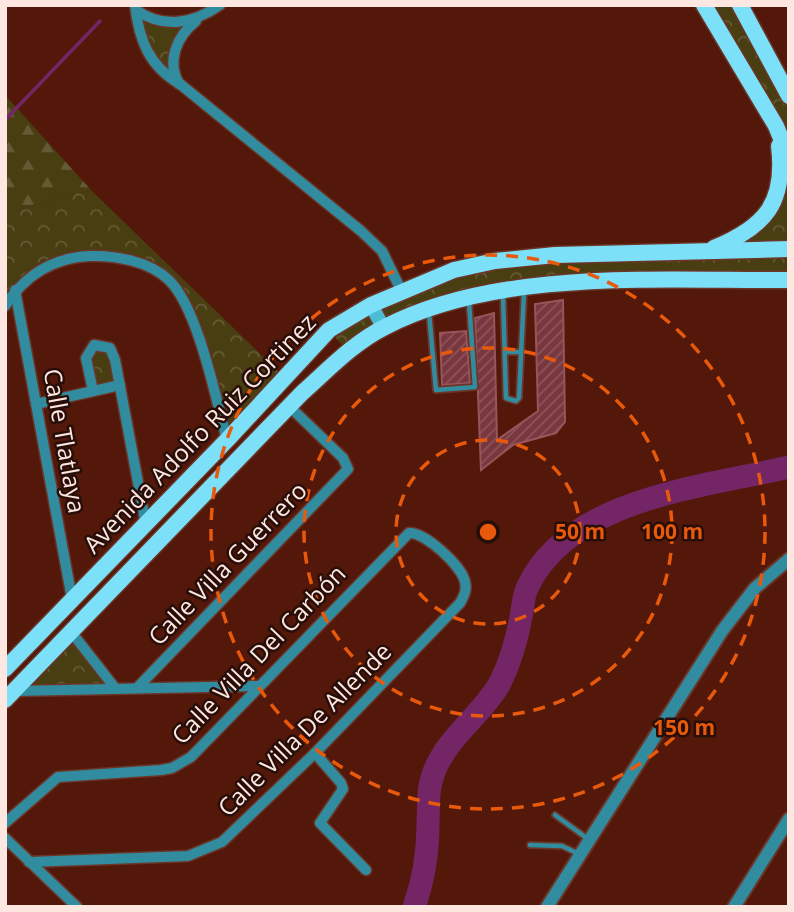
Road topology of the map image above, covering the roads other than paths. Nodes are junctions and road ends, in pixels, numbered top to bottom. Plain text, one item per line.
1 (220, 5) edge
2 (704, 5) edge
3 (740, 5) edge
4 (135, 8) edge
5 (202, 15) junction
6 (180, 84) junction
7 (789, 96) edge
8 (776, 126) junction
9 (789, 158) edge
10 (789, 248) edge
11 (705, 252) junction
12 (789, 280) edge
13 (524, 288) junction
14 (15, 290) junction
15 (401, 290) junction
16 (503, 290) junction
17 (469, 297) junction
18 (371, 305) junction
19 (5, 306) edge
20 (429, 309) junction
21 (335, 326) junction
22 (383, 327) junction
23 (352, 348) junction
24 (506, 352) junction
25 (521, 352) junction
26 (120, 385) junction
27 (93, 391) junction
28 (36, 404) junction
29 (289, 406) junction
30 (227, 440) junction
31 (146, 525) junction
32 (418, 533) joint
33 (789, 559) edge
34 (72, 599) junction
35 (72, 633) junction
36 (5, 669) edge
37 (258, 685) junction
38 (115, 688) junction
39 (137, 688) junction
40 (10, 695) edge
41 (315, 753) junction
42 (555, 815) dead end
43 (789, 819) edge
44 (5, 822) edge
45 (5, 838) edge
46 (589, 840) junction
47 (530, 845) dead end
48 (580, 854) junction
49 (29, 862) junction
50 (366, 870) dead end
51 (76, 907) edge
52 (547, 907) edge
53 (734, 907) edge

1 - 5 street
2 - 8 main road
3 - 7 main road
4 - 5 street
4 - 6 street
5 - 6 street
6 - 15 street
8 - 9 main road
8 - 11 main road
10 - 11 main road, Avenida Adolfo Ruiz Cortinez
11 - 15 main road, Avenida Adolfo Ruiz Cortinez
12 - 13 main road, Avenida Adolfo Ruiz Cortinez
13 - 16 main road, Avenida Adolfo Ruiz Cortinez
13 - 25 lane
14 - 19 street
14 - 28 street, Calle Tlatlaya
14 - 30 street
15 - 18 main road, Avenida Adolfo Ruiz Cortinez
16 - 17 main road, Avenida Adolfo Ruiz Cortinez
16 - 24 lane
17 - 20 main road, Avenida Adolfo Ruiz Cortinez
17 - 20 lane
18 - 21 main road, Avenida Adolfo Ruiz Cortinez
18 - 22 main road
20 - 22 main road, Avenida Adolfo Ruiz Cortinez
21 - 23 main road
21 - 30 main road, Avenida Adolfo Ruiz Cortinez
22 - 23 main road, Avenida Adolfo Ruiz Cortinez
23 - 29 main road, Avenida Adolfo Ruiz Cortinez
24 - 25 lane
24 - 25 lane
26 - 27 street
26 - 27 street
26 - 31 street
27 - 28 street
28 - 34 street, Calle Tlatlaya
29 - 35 main road, Avenida Adolfo Ruiz Cortinez
29 - 39 street, Calle Villa Guerrero
30 - 31 main road, Avenida Adolfo Ruiz Cortinez
31 - 34 main road, Avenida Adolfo Ruiz Cortinez
32 - 37 street, Calle Villa Del Carbón
32 - 41 street, Calle Villa De Allende
33 - 46 street
34 - 36 main road, Avenida Adolfo Ruiz Cortinez
35 - 38 street
35 - 40 main road, Avenida Adolfo Ruiz Cortinez
37 - 39 street
37 - 44 street, Calle Villa Del Carbón
38 - 39 street
38 - 40 street
41 - 49 street, Calle Villa De Allende
41 - 50 street
42 - 46 lane
43 - 53 street
45 - 49 street
46 - 48 street
47 - 48 lane
48 - 52 street
49 - 51 street

